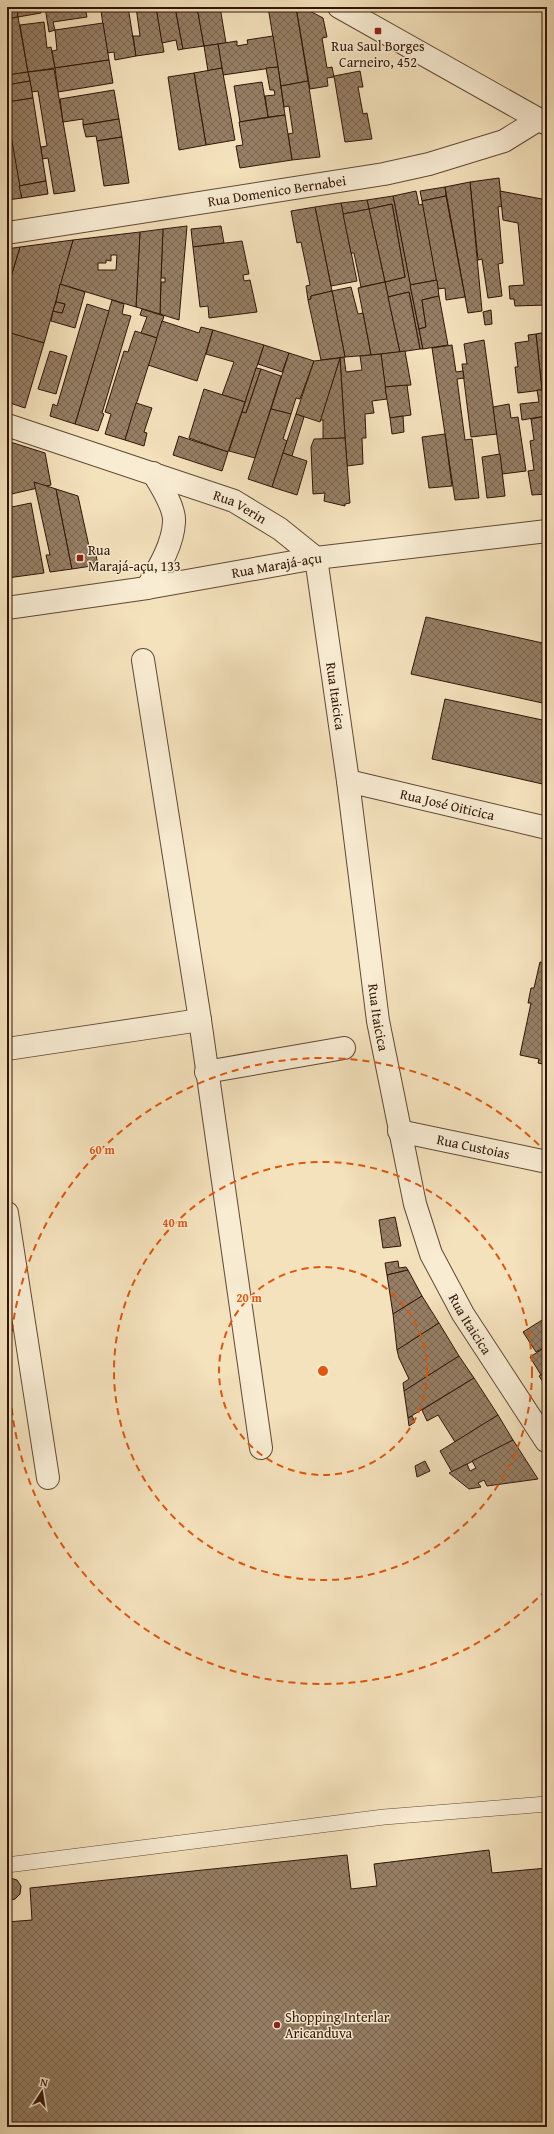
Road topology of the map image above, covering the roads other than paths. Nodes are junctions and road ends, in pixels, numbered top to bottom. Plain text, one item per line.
1 (339, 7) edge
2 (542, 122) edge
3 (7, 233) edge
4 (7, 425) edge
5 (153, 473) junction
6 (547, 532) edge
7 (316, 558) junction
8 (147, 588) junction
9 (7, 608) edge
10 (143, 660) dead end
11 (348, 781) junction
12 (547, 828) edge
13 (200, 1020) junction
14 (344, 1048) dead end
15 (7, 1049) edge
16 (206, 1072) junction
17 (399, 1131) junction
18 (547, 1162) edge
19 (7, 1213) edge
20 (546, 1441) edge
21 (261, 1448) dead end
22 (48, 1478) dead end
23 (547, 1804) edge
24 (7, 1866) edge

1 - 2 street
2 - 3 street, Rua Domenico Bernabei
4 - 5 street, Rua Verin
5 - 7 street, Rua Verin
5 - 8 street
6 - 7 street, Rua Marajá-açu
7 - 8 street, Rua Marajá-açu
7 - 11 street, Rua Itaicica
8 - 9 street, Rua Marajá-açu
10 - 13 street
11 - 12 street, Rua José Oiticica
11 - 17 street, Rua Itaicica
13 - 15 street
13 - 16 street
14 - 16 street
16 - 21 street
17 - 18 street, Rua Custoias
17 - 20 street, Rua Itaicica
19 - 22 street
23 - 24 lane

